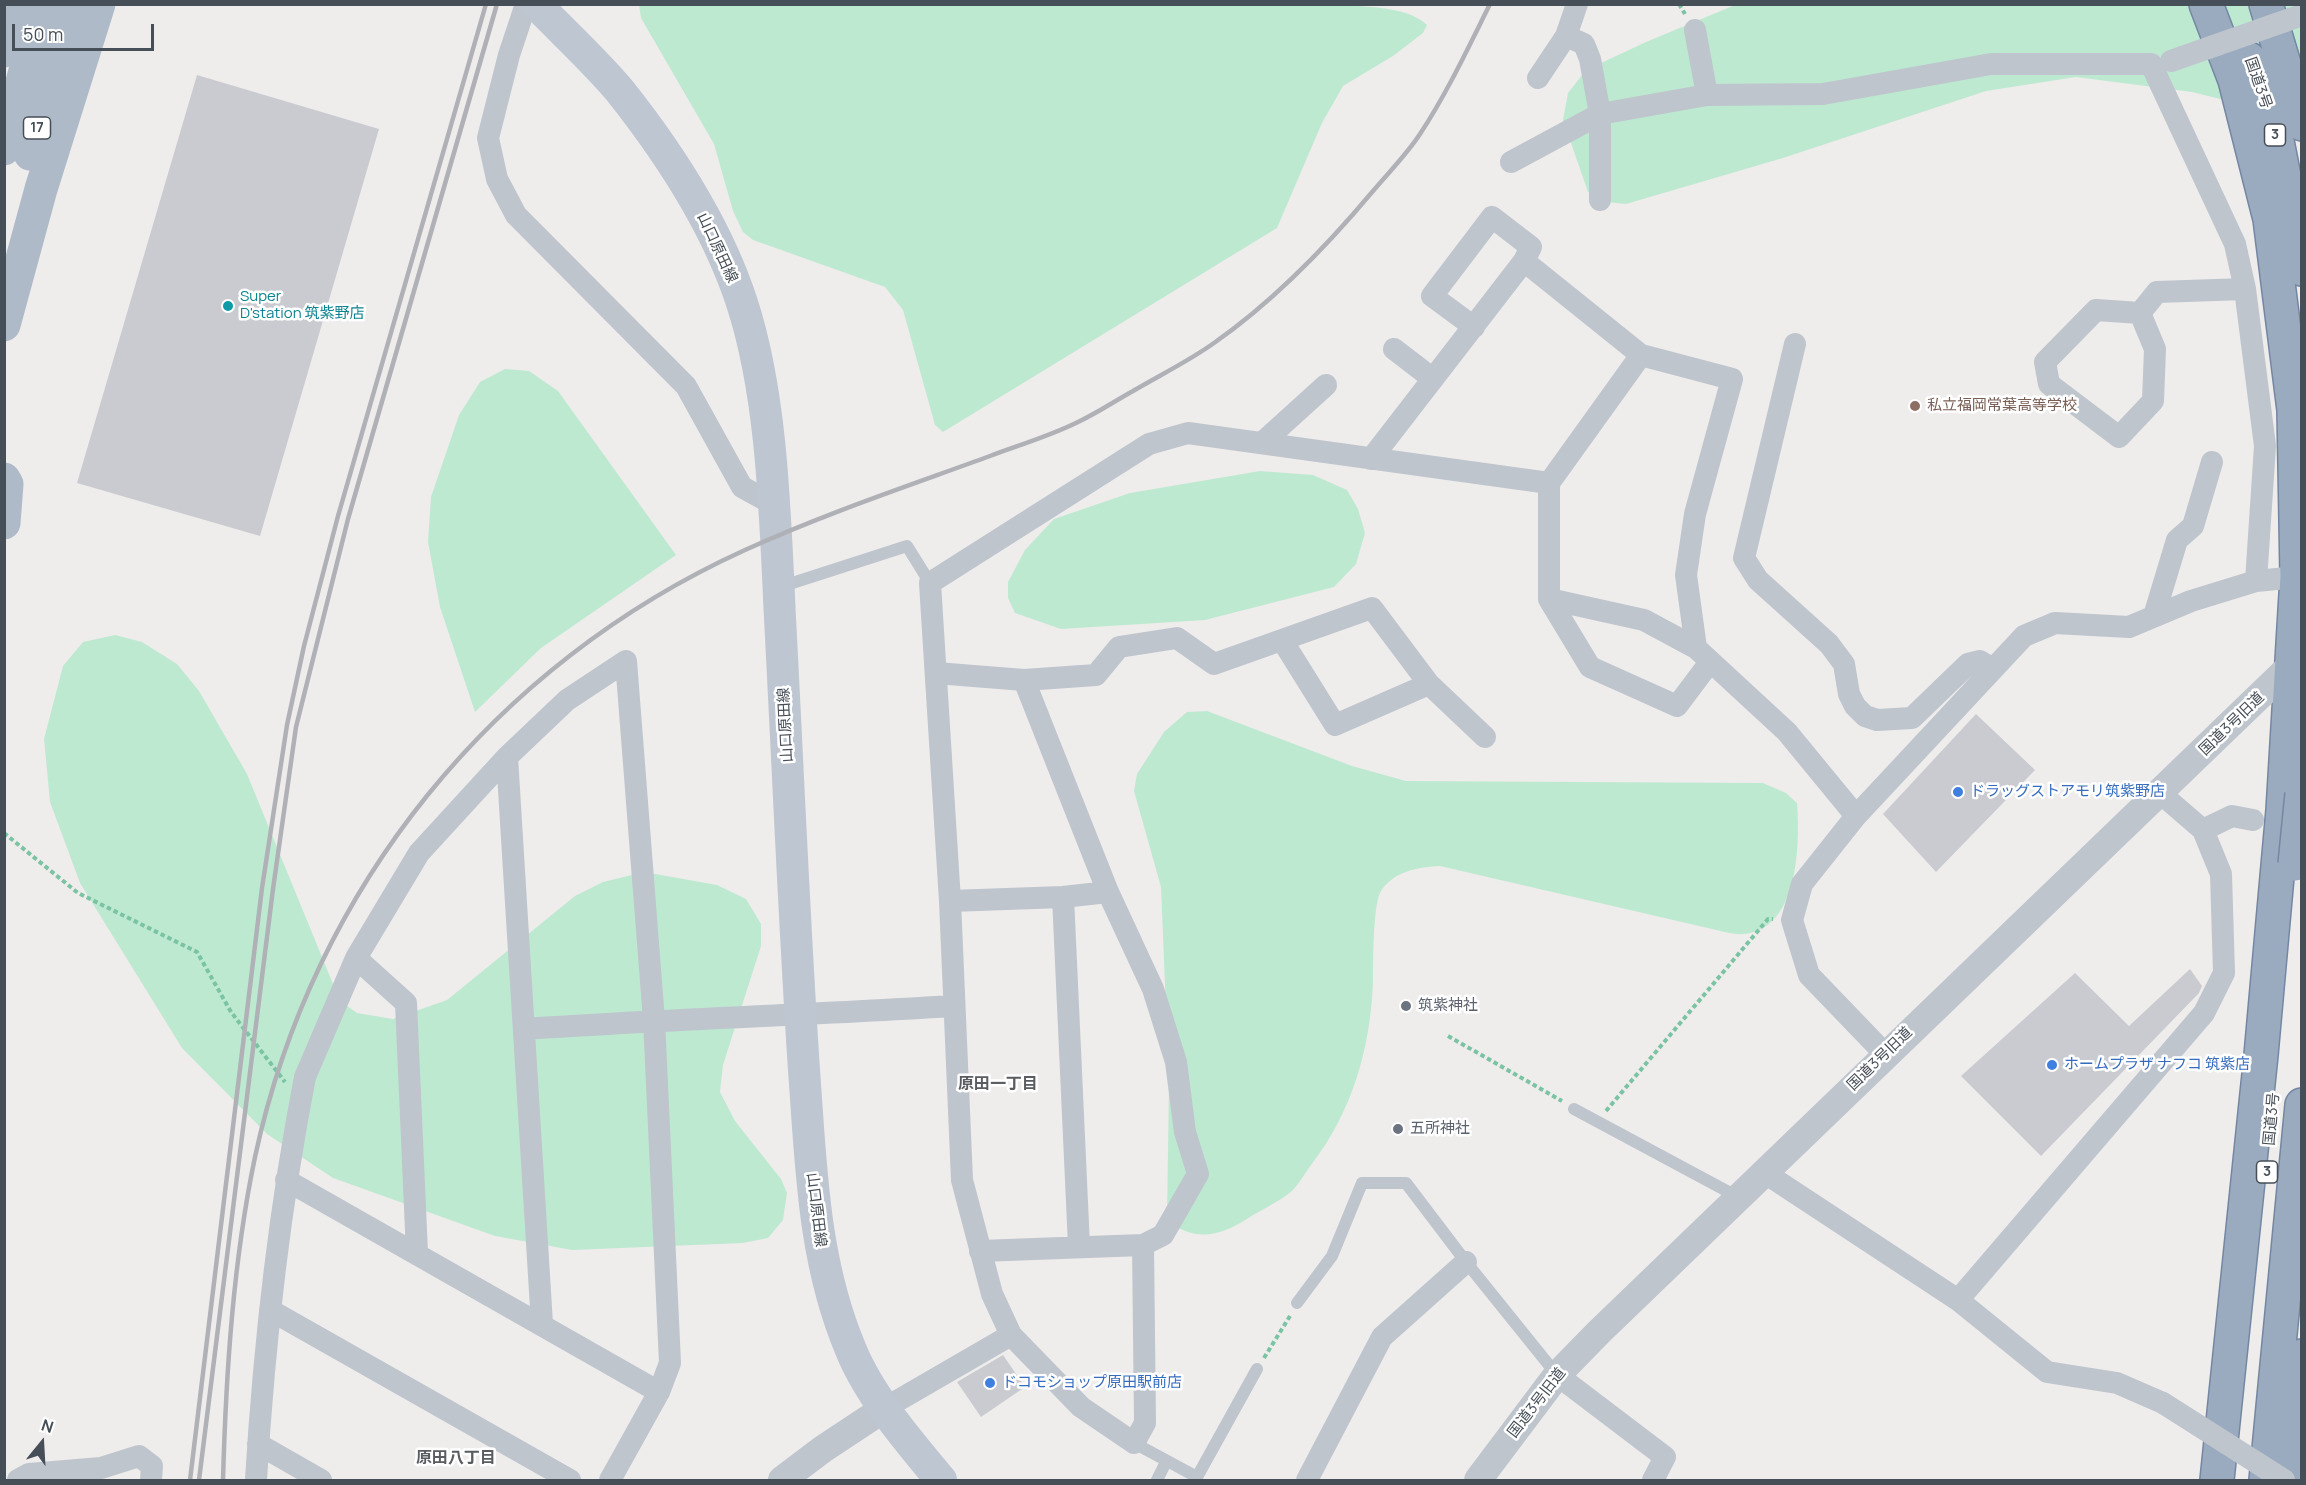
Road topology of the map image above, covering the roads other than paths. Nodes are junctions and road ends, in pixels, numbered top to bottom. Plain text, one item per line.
1 (14, 4) edge
2 (43, 4) edge
3 (69, 4) edge
4 (99, 4) edge
5 (1577, 4) edge
6 (2206, 4) edge
7 (2230, 4) edge
8 (2266, 4) edge
9 (2288, 4) edge
10 (532, 5) edge
11 (2301, 15) edge
12 (1695, 30) dead end
13 (1566, 36) junction
14 (2301, 43) edge
15 (4, 51) edge
16 (2161, 62) junction
17 (1539, 78) dead end
18 (1707, 95) junction
19 (1600, 114) junction
20 (2301, 124) edge
21 (4, 149) edge
22 (1511, 162) dead end
23 (1600, 200) dead end
24 (4, 252) edge
25 (1524, 261) junction
26 (2301, 269) edge
27 (2245, 289) junction
28 (2140, 313) junction
29 (4, 325) edge
30 (1474, 327) junction
31 (1795, 344) dead end
32 (1394, 349) dead end
33 (1641, 355) junction
34 (1433, 379) junction
35 (1326, 385) dead end
36 (1262, 443) junction
37 (1371, 459) junction
38 (2212, 462) dead end
39 (4, 479) edge
40 (1549, 483) junction
41 (772, 504) junction
42 (4, 523) edge
43 (2297, 577) junction
44 (2256, 581) junction
45 (930, 583) junction
46 (778, 587) junction
47 (1549, 599) junction
48 (2154, 616) junction
49 (1282, 640) junction
50 (1703, 655) junction
51 (2296, 661) edge
52 (1993, 669) junction
53 (936, 673) junction
54 (1024, 680) junction
55 (1429, 684) junction
56 (1485, 737) dead end
57 (507, 757) junction
58 (2160, 793) junction
59 (2301, 794) edge
60 (1856, 816) junction
61 (2253, 820) dead end
62 (2203, 830) junction
63 (1108, 892) junction
64 (1063, 897) junction
65 (950, 901) junction
66 (356, 958) junction
67 (953, 1006) junction
68 (801, 1015) junction
69 (654, 1020) junction
70 (525, 1029) junction
71 (1885, 1054) junction
72 (2301, 1105) edge
73 (1574, 1108) road end
74 (1765, 1173) junction
75 (286, 1180) junction
76 (1738, 1197) junction
77 (1143, 1245) junction
78 (1079, 1246) junction
79 (980, 1251) junction
80 (417, 1253) junction
81 (1466, 1263) junction
82 (1958, 1300) junction
83 (1298, 1303) road end
84 (270, 1310) junction
85 (542, 1324) junction
86 (1011, 1335) junction
87 (2301, 1356) edge
88 (1257, 1369) road end
89 (1557, 1375) junction
90 (658, 1392) junction
91 (885, 1408) junction
92 (1134, 1443) junction
93 (258, 1444) junction
94 (1166, 1462) junction
95 (2284, 1478) edge
96 (18, 1480) edge
97 (151, 1480) edge
98 (256, 1480) edge
99 (321, 1480) edge
100 (570, 1480) edge
101 (610, 1480) edge
102 (782, 1480) edge
103 (941, 1480) edge
104 (1157, 1480) edge
105 (1307, 1480) edge
106 (1478, 1480) edge
107 (1653, 1480) edge
108 (2217, 1480) edge
109 (2239, 1480) edge

1 - 15 main road
2 - 21 main road, 17
3 - 24 main road, 17
4 - 29 main road
5 - 13 street
6 - 43 highway
7 - 26 highway, 国道3号 / 3
8 - 20 highway, 国道3号 / 3
9 - 14 highway
10 - 41 main road, 山口原田線
10 - 41 street
11 - 16 street, bridge
12 - 18 street
13 - 17 street
13 - 19 street
16 - 18 street
16 - 27 street
18 - 19 street
19 - 22 street
19 - 23 street
25 - 30 street
25 - 30 street
25 - 33 street
27 - 28 street
27 - 44 street
28 - 28 street
30 - 34 street
31 - 52 street
32 - 34 street
33 - 40 street
33 - 50 street
34 - 37 street
35 - 36 street
36 - 37 street
36 - 45 street
37 - 40 street
38 - 48 street
39 - 42 main road
40 - 47 street
41 - 46 main road, 山口原田線
43 - 44 street
43 - 51 highway
44 - 48 street
45 - 46 lane
45 - 53 street
46 - 68 main road, 山口原田線
47 - 50 street
47 - 50 street
48 - 52 street
49 - 54 street
49 - 55 street
49 - 55 street
50 - 60 street
51 - 58 street, 国道3号旧道
51 - 108 highway
52 - 60 street
53 - 54 street
53 - 65 street
54 - 63 street
55 - 56 street
57 - 66 street
57 - 69 street
57 - 70 street
58 - 62 street
58 - 71 street, 国道3号旧道
59 - 109 highway, 国道3号 / 3, bridge
60 - 71 street
61 - 62 street
62 - 82 street
63 - 64 street
63 - 77 street
64 - 65 street
64 - 78 street
65 - 67 street
66 - 75 street
66 - 80 street
67 - 68 street
67 - 79 street
68 - 69 street
68 - 91 main road, 山口原田線
69 - 70 street
69 - 90 street
70 - 85 street
71 - 74 street, 国道3号旧道
72 - 95 highway, 国道3号 / 3
73 - 76 lane
74 - 76 street, 国道3号旧道
74 - 82 street
75 - 80 street
75 - 84 street
76 - 89 street, 国道3号旧道
77 - 78 street
77 - 92 street
78 - 79 street
79 - 86 street
80 - 85 street
81 - 83 lane
81 - 89 lane
81 - 105 street
82 - 95 street, bridge
84 - 93 street
84 - 100 street
85 - 90 street
86 - 91 street
86 - 92 street
87 - 95 highway
88 - 94 lane
89 - 106 street, 国道3号旧道
89 - 107 street
90 - 101 street
91 - 102 street
91 - 103 main road, 山口原田線
92 - 94 lane
93 - 98 street
93 - 99 street
94 - 104 lane
96 - 97 street

